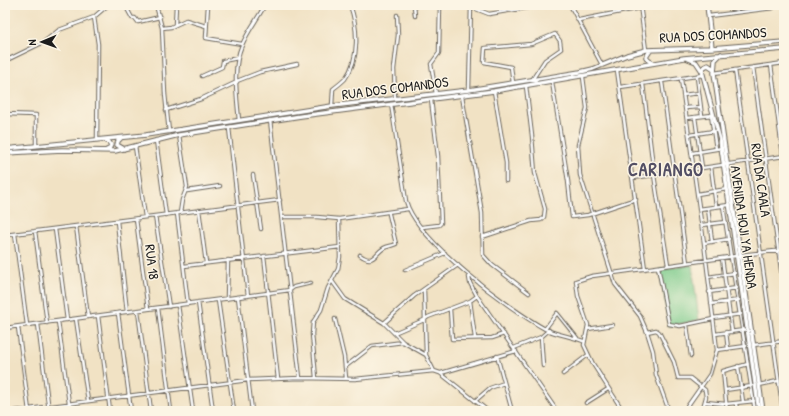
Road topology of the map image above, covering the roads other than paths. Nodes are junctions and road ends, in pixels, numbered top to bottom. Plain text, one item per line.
1 (108, 5) edge
2 (125, 5) edge
3 (156, 5) edge
4 (176, 5) edge
5 (208, 5) edge
6 (265, 5) edge
7 (350, 5) edge
8 (414, 5) edge
9 (440, 5) edge
10 (545, 5) edge
11 (570, 5) edge
12 (707, 5) edge
13 (774, 5) edge
14 (471, 6) edge
15 (640, 7) edge
16 (397, 15) dead end
17 (415, 16) dead end
18 (708, 16) junction
19 (160, 17) junction
20 (94, 18) junction
21 (579, 20) junction
22 (175, 25) junction
23 (206, 26) junction
24 (162, 28) junction
25 (784, 42) edge
26 (242, 44) junction
27 (712, 48) junction
28 (784, 49) edge
29 (646, 50) junction
30 (651, 50) junction
31 (722, 53) junction
32 (238, 58) junction
33 (684, 58) junction
34 (5, 61) edge
35 (653, 63) junction
36 (784, 63) edge
37 (297, 64) dead end
38 (771, 65) junction
39 (602, 66) junction
40 (753, 67) junction
41 (617, 70) junction
42 (735, 70) junction
43 (714, 71) junction
44 (702, 73) junction
45 (202, 76) dead end
46 (583, 77) junction
47 (697, 77) junction
48 (681, 79) junction
49 (532, 80) junction
50 (237, 81) junction
51 (552, 82) junction
52 (662, 82) junction
53 (513, 83) junction
54 (643, 84) junction
55 (526, 86) junction
56 (620, 87) junction
57 (468, 90) junction
58 (494, 91) junction
59 (699, 93) junction
60 (436, 94) junction
61 (683, 94) junction
62 (462, 96) junction
63 (395, 99) junction
64 (431, 100) junction
65 (391, 104) junction
66 (332, 106) junction
67 (700, 107) junction
68 (685, 108) junction
69 (166, 110) junction
70 (5, 114) edge
71 (712, 115) junction
72 (702, 116) junction
73 (695, 117) junction
74 (687, 118) junction
75 (270, 120) junction
76 (239, 121) junction
77 (229, 128) junction
78 (718, 130) junction
79 (713, 131) junction
80 (169, 132) junction
81 (697, 134) junction
82 (179, 135) junction
83 (689, 135) junction
84 (122, 137) junction
85 (97, 140) junction
86 (101, 140) junction
87 (156, 140) junction
88 (135, 146) junction
89 (36, 147) junction
90 (722, 148) junction
91 (5, 149) edge
92 (125, 149) junction
93 (716, 149) junction
94 (700, 151) junction
95 (102, 152) junction
96 (5, 153) edge
97 (692, 153) junction
98 (784, 156) edge
99 (766, 159) junction
100 (748, 161) junction
101 (784, 164) edge
102 (726, 165) junction
103 (711, 167) junction
104 (702, 168) junction
105 (694, 170) junction
106 (674, 173) junction
107 (253, 175) dead end
108 (654, 175) junction
109 (633, 178) junction
110 (506, 181) dead end
111 (220, 186) dead end
112 (727, 189) junction
113 (187, 191) junction
114 (714, 191) junction
115 (697, 194) junction
116 (636, 199) junction
117 (280, 200) junction
118 (257, 203) junction
119 (237, 205) junction
120 (729, 205) junction
121 (716, 206) junction
122 (723, 206) junction
123 (708, 208) junction
124 (699, 209) junction
125 (199, 210) junction
126 (408, 210) junction
127 (179, 213) junction
128 (593, 213) junction
129 (389, 214) junction
130 (166, 215) junction
131 (155, 216) junction
132 (145, 217) junction
133 (282, 217) junction
134 (136, 218) junction
135 (339, 219) junction
136 (116, 221) junction
137 (726, 222) junction
138 (710, 224) junction
139 (702, 225) junction
140 (76, 226) junction
141 (421, 227) junction
142 (55, 229) junction
143 (261, 229) dead end
144 (35, 231) junction
145 (15, 234) junction
146 (5, 235) edge
147 (482, 237) junction
148 (729, 239) junction
149 (712, 242) junction
150 (704, 243) junction
151 (340, 247) junction
152 (778, 250) junction
153 (784, 250) edge
154 (445, 253) junction
155 (761, 253) junction
156 (285, 254) junction
157 (360, 255) dead end
158 (264, 256) junction
159 (736, 256) junction
160 (243, 258) junction
161 (722, 258) junction
162 (228, 260) junction
163 (706, 260) junction
164 (206, 262) junction
165 (687, 263) junction
166 (458, 265) junction
167 (668, 265) junction
168 (184, 266) junction
169 (658, 267) junction
170 (645, 269) junction
171 (405, 270) dead end
172 (611, 273) junction
173 (735, 273) junction
174 (724, 275) junction
175 (469, 276) junction
176 (708, 277) junction
177 (332, 281) junction
178 (311, 283) dead end
179 (737, 288) junction
180 (424, 289) junction
181 (290, 290) junction
182 (726, 290) junction
183 (784, 291) edge
184 (709, 292) junction
185 (269, 293) junction
186 (529, 293) dead end
187 (248, 296) junction
188 (478, 296) junction
189 (238, 297) junction
190 (227, 299) junction
191 (218, 300) junction
192 (739, 300) junction
193 (470, 301) junction
194 (728, 301) junction
195 (198, 302) junction
196 (188, 304) junction
197 (711, 304) junction
198 (178, 305) junction
199 (169, 306) junction
200 (158, 308) junction
201 (148, 309) junction
202 (450, 309) junction
203 (138, 310) junction
204 (128, 312) junction
205 (118, 313) junction
206 (741, 314) junction
207 (730, 315) junction
208 (98, 316) junction
209 (88, 317) junction
210 (76, 318) junction
211 (426, 318) junction
212 (713, 318) junction
213 (335, 319) dead end
214 (67, 320) junction
215 (58, 321) junction
216 (47, 323) junction
217 (384, 323) junction
218 (38, 324) junction
219 (27, 325) junction
220 (612, 325) dead end
221 (687, 325) junction
222 (18, 326) junction
223 (5, 328) edge
224 (547, 329) junction
225 (588, 329) junction
226 (744, 330) junction
227 (647, 332) junction
228 (726, 332) junction
229 (732, 332) junction
230 (394, 333) junction
231 (504, 334) junction
232 (715, 334) junction
233 (541, 337) junction
234 (474, 338) junction
235 (577, 338) junction
236 (583, 341) junction
237 (784, 341) edge
238 (403, 342) junction
239 (773, 342) junction
240 (753, 345) junction
241 (746, 346) junction
242 (515, 349) junction
243 (728, 349) junction
244 (717, 350) junction
245 (588, 354) junction
246 (426, 355) junction
247 (497, 356) junction
248 (691, 356) dead end
249 (748, 364) junction
250 (543, 366) dead end
251 (738, 366) junction
252 (345, 367) junction
253 (434, 371) junction
254 (440, 373) junction
255 (563, 374) dead end
256 (300, 378) junction
257 (316, 378) junction
258 (346, 378) junction
259 (278, 379) junction
260 (248, 380) junction
261 (778, 381) junction
262 (229, 383) junction
263 (504, 384) junction
264 (209, 385) junction
265 (759, 385) junction
266 (752, 386) junction
267 (5, 388) edge
268 (189, 388) junction
269 (701, 388) junction
270 (741, 388) junction
271 (608, 389) junction
272 (725, 390) junction
273 (169, 391) junction
274 (149, 393) junction
275 (129, 396) junction
276 (109, 399) junction
277 (755, 400) junction
278 (475, 401) junction
279 (88, 402) junction
280 (586, 402) dead end
281 (705, 402) junction
282 (743, 402) junction
283 (736, 403) junction
284 (69, 404) junction
285 (726, 404) junction
286 (49, 406) junction
287 (29, 410) edge
288 (8, 411) edge
289 (14, 411) edge
290 (49, 411) edge
291 (70, 411) edge
292 (110, 411) edge
293 (131, 411) edge
294 (151, 411) edge
295 (171, 411) edge
296 (193, 411) edge
297 (213, 411) edge
298 (234, 411) edge
299 (252, 411) edge
300 (488, 411) edge
301 (512, 411) edge
302 (557, 411) edge
303 (623, 411) edge
304 (669, 411) edge
305 (684, 411) edge
306 (702, 411) edge
307 (727, 411) edge
308 (737, 411) edge
309 (755, 411) edge
310 (759, 411) edge
311 (763, 411) edge
312 (783, 411) edge

1 - 20 street
2 - 19 street
3 - 19 street
4 - 22 street
5 - 23 street
6 - 26 street
7 - 66 street
8 - 17 street
9 - 60 street
10 - 14 street
11 - 21 street
12 - 18 main road
13 - 18 street
14 - 57 street
15 - 21 street
15 - 29 street
16 - 63 street
18 - 27 main road
19 - 24 street
20 - 34 street
20 - 85 street
21 - 39 street
22 - 23 street
22 - 24 street
23 - 26 street
24 - 69 street
25 - 27 main road, RUA DOS COMANDOS
26 - 32 street
27 - 30 main road, RUA DOS COMANDOS
28 - 31 main road, RUA DOS COMANDOS
29 - 30 main road, RUA DOS COMANDOS
29 - 39 main road, RUA DOS COMANDOS
30 - 35 main road
31 - 33 main road, RUA DOS COMANDOS
31 - 43 main road
32 - 45 street
32 - 50 street
33 - 35 main road, RUA DOS COMANDOS
33 - 44 main road
35 - 41 main road, RUA DOS COMANDOS
36 - 38 street
37 - 50 street
38 - 40 street
38 - 98 street
39 - 49 main road, RUA DOS COMANDOS
40 - 42 street
40 - 99 street
41 - 46 main road, RUA DOS COMANDOS
41 - 56 street
42 - 43 street
42 - 100 street, RUA DA CAALA
43 - 44 main road
43 - 102 main road, AVENIDA HOJI YA HENDA
44 - 47 street
44 - 71 main road, AVENIDA HOJI YA HENDA
46 - 51 main road, RUA DOS COMANDOS
46 - 128 street
47 - 48 street
47 - 59 street
48 - 52 street
48 - 61 street
49 - 53 main road, RUA DOS COMANDOS
49 - 53 street
50 - 69 street
50 - 76 street
51 - 55 main road, RUA DOS COMANDOS
51 - 128 street
52 - 54 street
52 - 106 street
53 - 57 main road, RUA DOS COMANDOS
54 - 56 street
54 - 108 street
55 - 58 main road, RUA DOS COMANDOS
55 - 147 street
56 - 109 street
57 - 60 main road, RUA DOS COMANDOS
58 - 62 main road, RUA DOS COMANDOS
58 - 110 street
59 - 61 street
59 - 67 street
60 - 63 main road, RUA DOS COMANDOS
61 - 68 street
62 - 64 main road, RUA DOS COMANDOS
62 - 147 street
63 - 66 main road, RUA DOS COMANDOS
64 - 65 main road, RUA DOS COMANDOS
64 - 141 street
65 - 75 main road, RUA DOS COMANDOS
65 - 126 street
66 - 76 main road, RUA DOS COMANDOS
67 - 68 street
67 - 72 street
68 - 74 street
69 - 80 street
70 - 89 street
71 - 72 street
71 - 78 main road, AVENIDA HOJI YA HENDA
71 - 79 street
72 - 73 street
73 - 74 street
73 - 81 street
74 - 83 street
75 - 77 main road, RUA DOS COMANDOS
75 - 117 street
76 - 80 main road, RUA DOS COMANDOS
77 - 82 main road, RUA DOS COMANDOS
77 - 119 street
78 - 79 street
78 - 90 main road, AVENIDA HOJI YA HENDA
79 - 81 street
79 - 93 street
80 - 84 main road, RUA DOS COMANDOS
81 - 83 street
81 - 94 street
82 - 87 main road, RUA DOS COMANDOS
82 - 113 street
83 - 97 street
84 - 86 main road, RUA DOS COMANDOS
84 - 92 main road
85 - 86 main road, RUA DOS COMANDOS
85 - 89 main road, RUA DOS COMANDOS
86 - 95 main road
87 - 88 main road, RUA DOS COMANDOS
87 - 130 street
88 - 92 main road, RUA DOS COMANDOS
88 - 132 street
89 - 91 main road, RUA DOS COMANDOS
90 - 93 street
90 - 102 main road, AVENIDA HOJI YA HENDA
92 - 95 main road, RUA DOS COMANDOS
93 - 94 street
94 - 97 street
94 - 104 street
95 - 96 main road, RUA DOS COMANDOS
97 - 105 street
98 - 99 street
98 - 101 street
99 - 100 street
99 - 152 street
100 - 102 street
100 - 155 street, RUA DA CAALA
102 - 103 street
102 - 112 main road, AVENIDA HOJI YA HENDA
102 - 159 main road, AVENIDA HOJI YA HENDA
103 - 104 street
103 - 114 street
104 - 105 street
105 - 106 street
105 - 115 street
106 - 108 street
106 - 165 street
107 - 118 street
108 - 109 street
108 - 167 street
109 - 116 street
111 - 113 street
112 - 114 street
112 - 120 main road, AVENIDA HOJI YA HENDA
113 - 127 street
114 - 115 street
114 - 121 street
115 - 124 street
116 - 128 street
116 - 170 street
117 - 118 street
117 - 133 street
118 - 119 street
118 - 143 street
119 - 125 street
119 - 160 street
120 - 122 street
120 - 159 main road, AVENIDA HOJI YA HENDA
121 - 122 street
121 - 123 street
122 - 137 street
123 - 124 street
123 - 138 street
124 - 139 street
125 - 127 street
125 - 164 street
126 - 129 street
126 - 141 street
127 - 130 street
127 - 168 street
128 - 172 street
129 - 135 street
129 - 157 street
130 - 131 street
131 - 132 street
131 - 199 street
132 - 134 street
133 - 135 street
133 - 156 street
134 - 136 street
134 - 201 street, RUA 18
135 - 151 street
136 - 140 street
136 - 204 street
137 - 138 street
137 - 148 street
138 - 139 street
138 - 149 street
139 - 150 street
140 - 142 street
140 - 209 street
141 - 154 street
142 - 144 street
142 - 214 street
144 - 145 street
144 - 216 street
145 - 146 street
145 - 219 street
147 - 186 street
148 - 149 street
148 - 159 street
149 - 150 street
150 - 163 street
151 - 156 street
151 - 177 street
152 - 153 street
152 - 155 street
152 - 183 street
154 - 166 street
154 - 171 street
155 - 159 street
155 - 239 street, RUA DA CAALA
156 - 158 street
156 - 181 street
158 - 160 street
158 - 185 street
159 - 161 street
159 - 173 street
159 - 240 main road, AVENIDA HOJI YA HENDA
159 - 277 main road, AVENIDA HOJI YA HENDA
160 - 162 street
160 - 187 street
161 - 163 street
161 - 174 street
162 - 164 street
162 - 190 street
163 - 165 street
163 - 176 street
164 - 168 street
165 - 167 street
166 - 175 street
166 - 180 street
167 - 169 street
168 - 196 street
169 - 170 street
169 - 221 street
170 - 172 street
172 - 225 street
172 - 227 street
173 - 174 street
173 - 179 street
174 - 176 street
174 - 182 street
175 - 188 street
175 - 224 street
176 - 184 street
177 - 217 street
177 - 257 street
178 - 181 street
179 - 182 street
179 - 192 street
180 - 211 street
180 - 217 street
181 - 185 street
181 - 256 street
182 - 184 street
182 - 194 street
184 - 197 street
185 - 187 street
185 - 259 street
187 - 189 street
188 - 193 street
188 - 231 street
189 - 190 street
189 - 260 street
190 - 191 street
191 - 195 street
191 - 262 street
192 - 194 street
192 - 206 street
193 - 202 street
193 - 234 street
194 - 197 street
194 - 207 street
195 - 196 street
195 - 264 street
196 - 198 street
197 - 212 street
198 - 199 street
198 - 268 street
199 - 200 street
200 - 201 street
200 - 273 street
201 - 203 street
202 - 211 street
202 - 234 street
203 - 204 street
203 - 274 street
204 - 205 street
205 - 208 street
205 - 275 street
206 - 207 street
206 - 226 street
207 - 212 street
207 - 229 street
208 - 209 street
208 - 276 street
209 - 210 street
210 - 214 street
210 - 279 street
211 - 230 street
211 - 246 street
212 - 221 street
212 - 232 street
213 - 252 street
214 - 215 street
215 - 216 street
215 - 284 street
216 - 218 street
217 - 230 street
218 - 219 street
218 - 286 street
219 - 222 street
220 - 225 street
221 - 248 street
222 - 223 street
222 - 287 street
224 - 233 street
224 - 235 street
224 - 235 street
225 - 236 street
226 - 229 street
226 - 241 street
227 - 269 street
227 - 304 street
228 - 229 street
228 - 232 street
228 - 243 street
230 - 238 street
231 - 234 street
231 - 242 street
232 - 244 street
233 - 242 street
233 - 250 street
235 - 236 street
236 - 245 street
237 - 239 street
238 - 246 street
238 - 252 street
239 - 240 street
239 - 261 street, RUA DA CAALA
240 - 265 main road, AVENIDA HOJI YA HENDA
241 - 243 street
241 - 249 street
242 - 247 street
242 - 302 street
243 - 244 street
244 - 269 street
245 - 255 street
245 - 271 street
246 - 253 street
247 - 254 street
247 - 263 street
249 - 251 street
249 - 266 street
251 - 270 street
251 - 272 street
252 - 258 street
253 - 254 street
253 - 258 street
254 - 278 street
256 - 257 street
256 - 259 street
257 - 258 street
259 - 260 street
260 - 262 street
260 - 299 street
261 - 265 street
261 - 312 street, RUA DA CAALA
262 - 264 street
262 - 298 street
263 - 278 street
263 - 301 street
264 - 268 street
264 - 297 street
265 - 311 main road, AVENIDA HOJI YA HENDA
266 - 270 street
266 - 277 street
267 - 288 street
268 - 273 street
268 - 296 street
269 - 281 street
269 - 305 street
270 - 272 street
270 - 282 street
271 - 280 street
271 - 303 street
272 - 285 street
273 - 274 street
273 - 295 street
274 - 275 street
274 - 294 street
275 - 276 street
275 - 293 street
276 - 279 street
276 - 292 street
277 - 282 street
277 - 309 street
277 - 310 main road, AVENIDA HOJI YA HENDA
278 - 300 street
279 - 284 street
281 - 285 street
281 - 306 street
282 - 283 street
283 - 285 street
283 - 308 street
284 - 286 street
284 - 291 street
285 - 307 street
286 - 287 street
286 - 290 street
287 - 289 street

